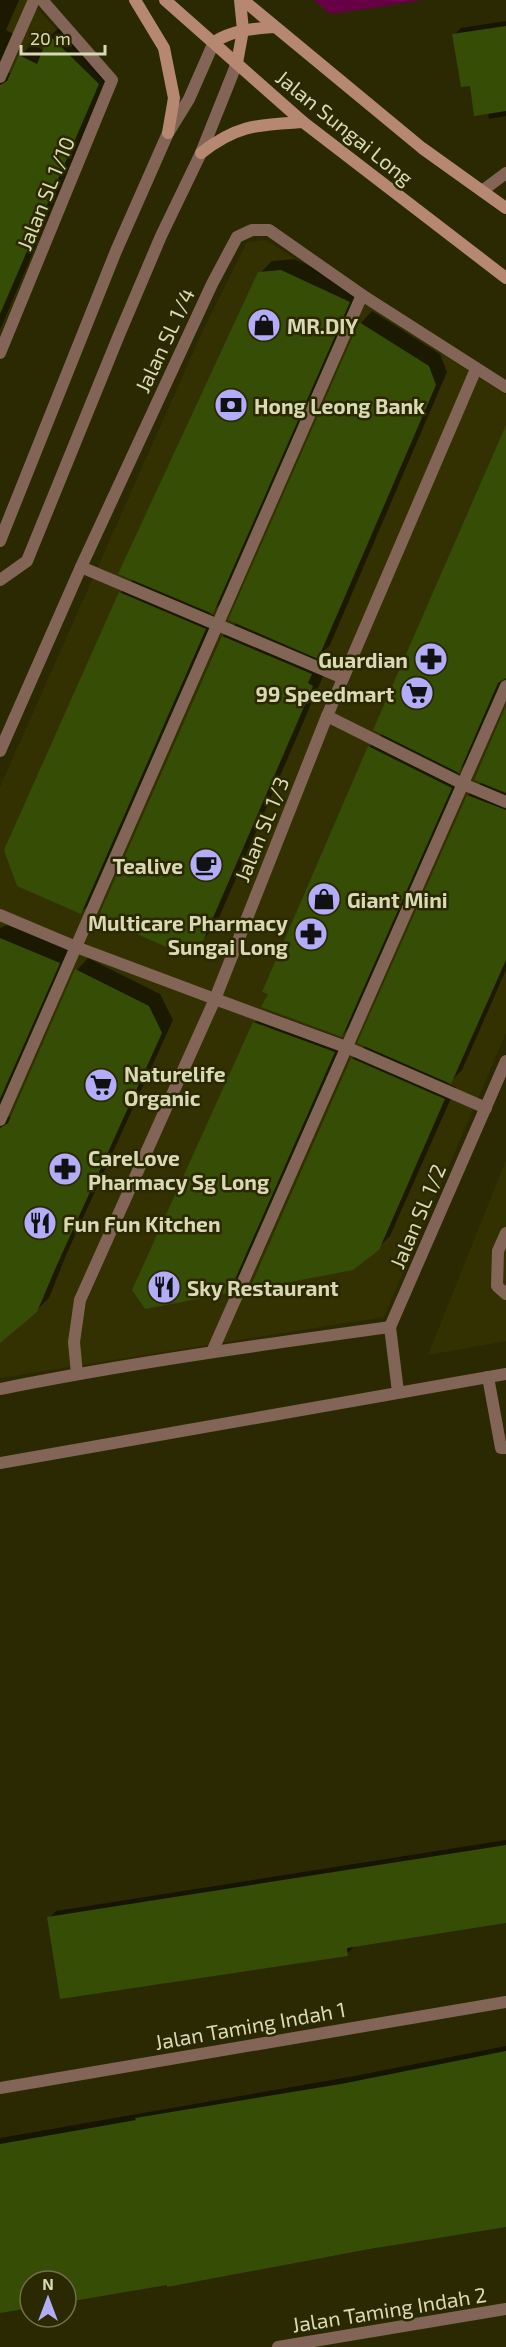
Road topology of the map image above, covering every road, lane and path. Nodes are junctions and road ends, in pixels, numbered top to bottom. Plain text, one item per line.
1 (34, 0) edge
2 (42, 0) edge
3 (135, 0) edge
4 (165, 0) edge
5 (242, 0) edge
6 (274, 27) junction
7 (243, 30) junction
8 (214, 42) junction
9 (237, 63) junction
10 (0, 77) edge
11 (303, 122) junction
12 (168, 133) junction
13 (201, 153) junction
14 (506, 173) edge
15 (482, 191) junction
16 (506, 208) edge
17 (506, 278) edge
18 (362, 295) junction
19 (0, 353) edge
20 (476, 369) junction
21 (506, 387) edge
22 (0, 541) edge
23 (81, 567) junction
24 (0, 580) edge
25 (217, 625) junction
26 (343, 678) junction
27 (506, 686) edge
28 (327, 716) junction
29 (0, 751) edge
30 (462, 784) junction
31 (506, 802) edge
32 (0, 915) edge
33 (76, 947) junction
34 (214, 999) junction
35 (346, 1047) junction
36 (506, 1061) edge
37 (486, 1108) junction
38 (0, 1120) edge
39 (506, 1233) edge
40 (506, 1294) edge
41 (390, 1327) junction
42 (212, 1352) junction
43 (77, 1374) junction
44 (506, 1374) edge
45 (488, 1377) junction
46 (0, 1389) edge
47 (398, 1392) junction
48 (504, 1448) edge
49 (0, 1463) edge
50 (506, 2002) edge
51 (0, 2088) edge
52 (506, 2309) edge
53 (278, 2347) edge

1 - 10 street
2 - 19 street, Jalan SL 1/10
3 - 12 street
4 - 8 street, Jalan Sungai Long
5 - 6 street, Jalan Sungai Long
5 - 7 street
6 - 7 street
6 - 15 street, Jalan Sungai Long
7 - 8 street
7 - 9 street
8 - 9 street, Jalan Sungai Long
8 - 12 street
9 - 11 street, Jalan Sungai Long
9 - 13 street
11 - 13 street
11 - 17 street, Jalan Sungai Long
12 - 22 street
13 - 24 street
14 - 15 street
15 - 16 street, Jalan Sungai Long
18 - 20 street, Jalan SL 1/4
18 - 23 street, Jalan SL 1/4
18 - 25 street
20 - 21 street, Jalan SL 1/4
20 - 26 street, Jalan SL 1/3
23 - 25 street
23 - 29 street, Jalan SL 1/4
25 - 26 street
25 - 33 street
26 - 28 street, Jalan SL 1/3
27 - 30 street
28 - 30 street
28 - 34 street, Jalan SL 1/3
30 - 31 street
30 - 35 street
32 - 33 street
33 - 34 street
33 - 38 street
34 - 35 street
34 - 43 street, Jalan SL 1/3
35 - 37 street
35 - 42 street
36 - 37 street, Jalan SL 1/2
37 - 41 street, Jalan SL 1/2
39 - 40 street
41 - 42 street
41 - 47 street
42 - 43 street
43 - 46 street
44 - 45 street
45 - 47 street
45 - 48 street
47 - 49 street
50 - 51 street, Jalan Taming Indah 1
52 - 53 street, Jalan Taming Indah 2

